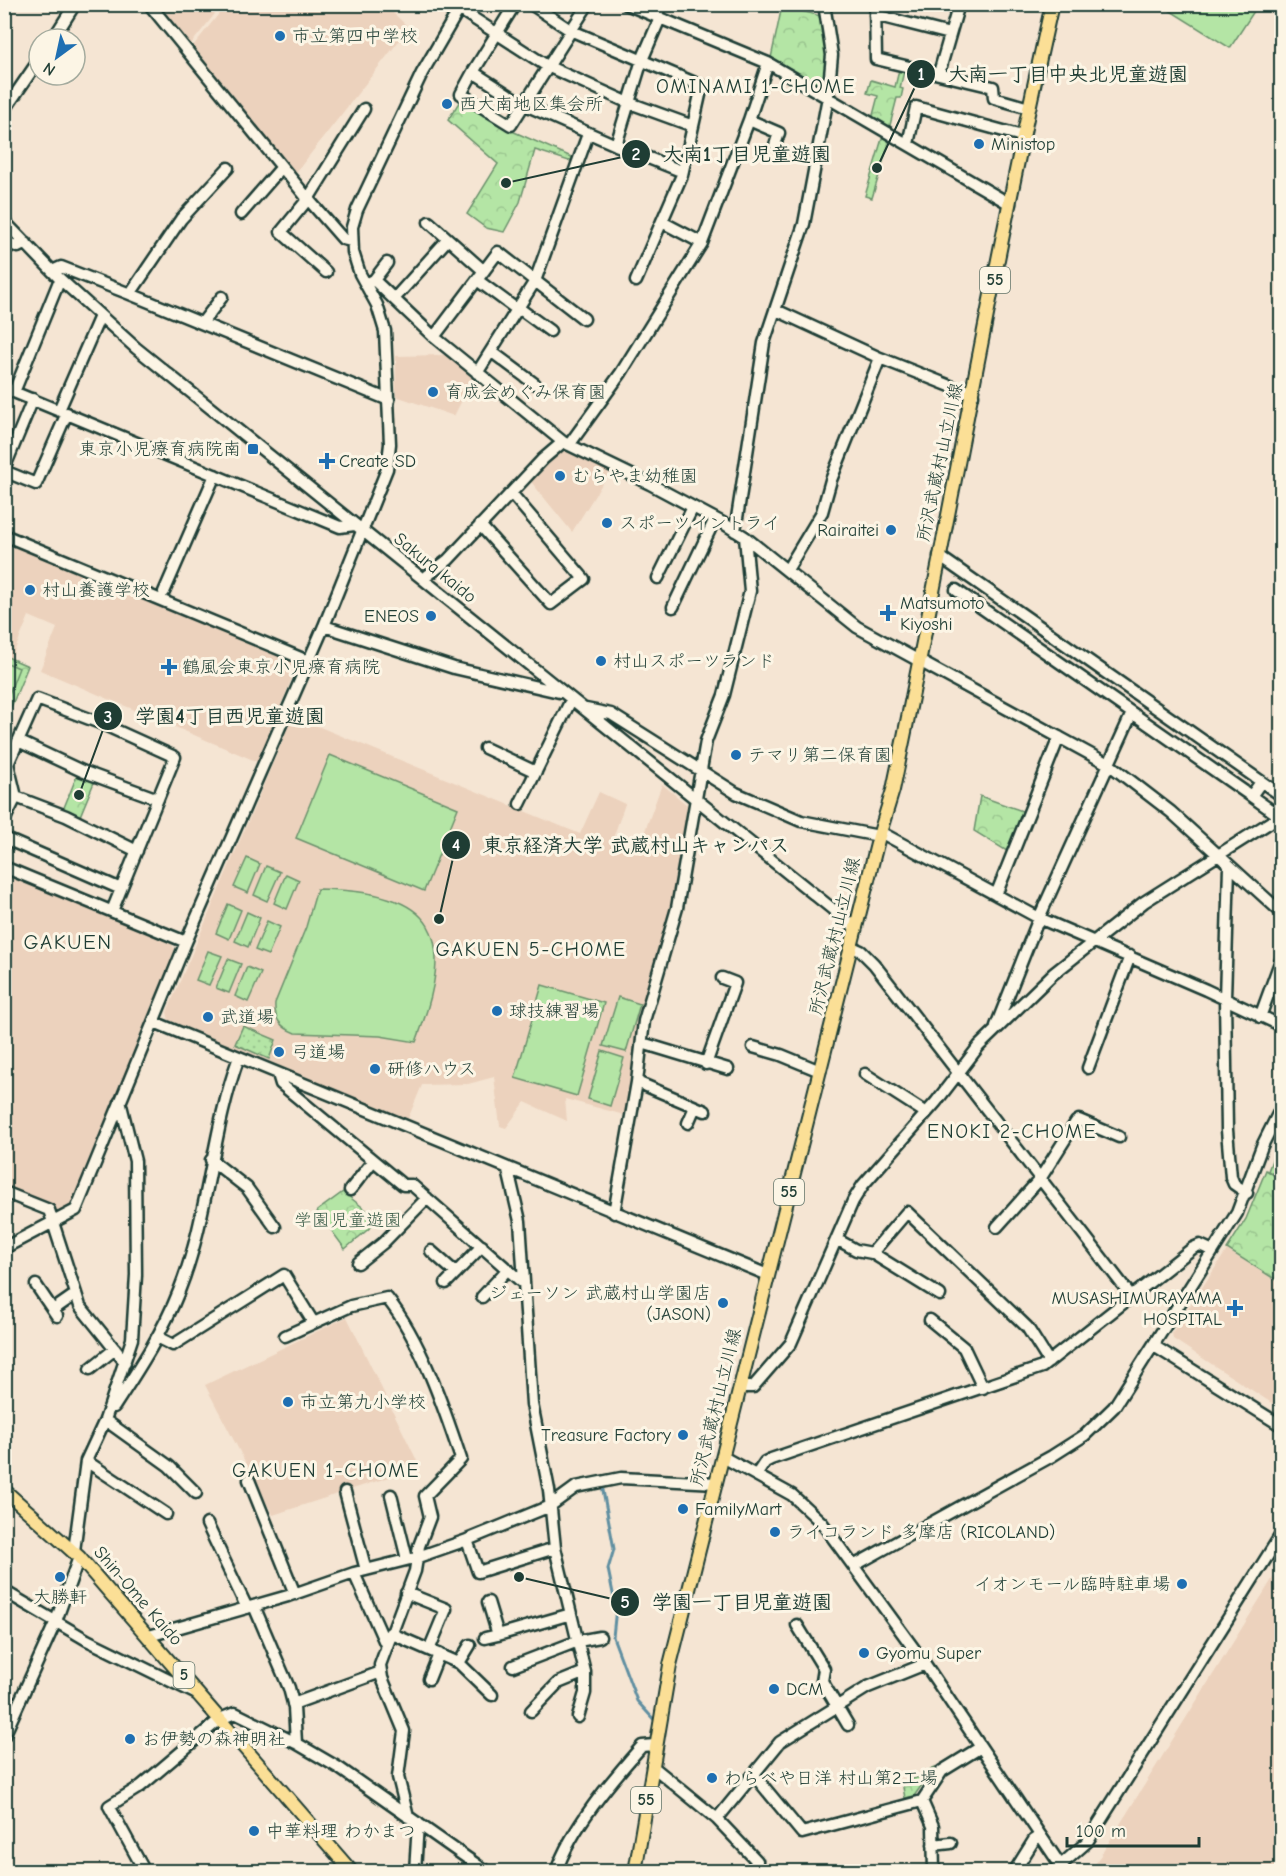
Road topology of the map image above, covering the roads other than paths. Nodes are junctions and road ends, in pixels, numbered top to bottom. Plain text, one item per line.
1 (75, 4) edge
2 (149, 4) edge
3 (444, 4) edge
4 (515, 4) edge
5 (531, 4) edge
6 (588, 4) edge
7 (626, 4) edge
8 (660, 4) edge
9 (824, 4) edge
10 (959, 4) edge
11 (1052, 4) edge
12 (459, 9) edge
13 (875, 10) edge
14 (658, 17) junction
15 (61, 27) edge
16 (570, 30) junction
17 (496, 33) junction
18 (950, 34) junction
19 (642, 60) junction
20 (768, 63) junction
21 (547, 66) junction
22 (473, 72) junction
23 (939, 73) junction
24 (27, 77) edge
25 (828, 97) junction
26 (627, 102) junction
27 (523, 104) junction
28 (1029, 108) junction
29 (364, 109) dead end
30 (4, 111) edge
31 (749, 120) junction
32 (693, 126) junction
33 (588, 134) junction
34 (1022, 136) junction
35 (908, 144) junction
36 (616, 145) junction
37 (775, 145) dead end
38 (282, 167) junction
39 (228, 168) dead end
40 (681, 171) junction
41 (308, 199) junction
42 (1010, 204) junction
43 (241, 214) dead end
44 (4, 221) edge
45 (429, 222) dead end
46 (662, 222) junction
47 (448, 239) junction
48 (4, 241) edge
49 (352, 241) junction
50 (26, 243) junction
51 (702, 243) junction
52 (387, 263) dead end
53 (326, 272) dead end
54 (56, 275) junction
55 (481, 275) junction
56 (535, 281) junction
57 (636, 281) dead end
58 (370, 282) junction
59 (130, 294) junction
60 (222, 297) dead end
61 (394, 299) junction
62 (519, 310) junction
63 (776, 310) junction
64 (100, 316) junction
65 (584, 320) dead end
66 (202, 323) junction
67 (550, 331) dead end
68 (434, 337) junction
69 (492, 352) junction
70 (880, 358) junction
71 (477, 374) junction
72 (535, 384) dead end
73 (9, 390) edge
74 (973, 395) junction
75 (33, 399) junction
76 (389, 400) junction
77 (63, 412) junction
78 (566, 444) junction
79 (4, 470) edge
80 (215, 475) junction
81 (511, 493) junction
82 (693, 507) junction
83 (716, 519) junction
84 (480, 525) junction
85 (358, 528) junction
86 (740, 534) junction
87 (4, 535) edge
88 (939, 555) junction
89 (787, 570) junction
90 (658, 578) dead end
91 (423, 579) junction
92 (956, 590) dead end
93 (164, 592) dead end
94 (673, 607) dead end
95 (324, 626) junction
96 (1052, 635) junction
97 (1043, 650) junction
98 (308, 661) junction
99 (920, 663) junction
100 (567, 696) junction
101 (582, 708) junction
102 (1132, 713) junction
103 (1059, 737) junction
104 (18, 741) junction
105 (485, 748) dead end
106 (1110, 765) junction
107 (702, 771) junction
108 (536, 772) junction
109 (1261, 782) junction
110 (1251, 796) junction
111 (1281, 796) edge
112 (16, 797) junction
113 (158, 799) junction
114 (696, 801) junction
115 (520, 804) dead end
116 (1280, 817) edge
117 (4, 821) edge
118 (880, 834) junction
119 (4, 838) edge
120 (137, 851) junction
121 (1218, 855) junction
122 (4, 867) edge
123 (1229, 867) junction
124 (121, 889) junction
125 (996, 895) junction
126 (112, 911) junction
127 (1281, 913) edge
128 (1039, 918) junction
129 (856, 928) junction
130 (1093, 941) junction
131 (186, 942) junction
132 (852, 947) junction
133 (1130, 956) junction
134 (1281, 957) edge
135 (722, 978) dead end
136 (1225, 998) junction
137 (1260, 1017) junction
138 (154, 1022) junction
139 (996, 1026) junction
140 (1281, 1026) edge
141 (642, 1043) junction
142 (753, 1047) dead end
143 (239, 1057) junction
144 (706, 1064) junction
145 (1088, 1068) dead end
146 (728, 1069) dead end
147 (820, 1071) junction
148 (957, 1072) junction
149 (278, 1074) junction
150 (865, 1074) dead end
151 (637, 1082) junction
152 (120, 1101) junction
153 (1281, 1106) edge
154 (926, 1113) junction
155 (688, 1123) dead end
156 (1119, 1137) dead end
157 (211, 1160) junction
158 (373, 1161) junction
159 (508, 1170) junction
160 (1040, 1179) junction
161 (350, 1190) dead end
162 (4, 1192) edge
163 (1247, 1192) junction
164 (427, 1198) junction
165 (614, 1213) junction
166 (54, 1222) junction
167 (275, 1227) dead end
168 (997, 1227) dead end
169 (838, 1240) junction
170 (482, 1246) junction
171 (4, 1248) edge
172 (431, 1251) dead end
173 (1213, 1251) junction
174 (872, 1253) junction
175 (358, 1263) dead end
176 (508, 1269) junction
177 (456, 1273) junction
178 (768, 1275) junction
179 (446, 1283) dead end
180 (524, 1284) junction
181 (36, 1285) dead end
182 (76, 1294) junction
183 (940, 1295) dead end
184 (482, 1297) dead end
185 (1132, 1297) junction
186 (930, 1320) dead end
187 (314, 1322) junction
188 (157, 1336) junction
189 (285, 1336) dead end
190 (1154, 1346) junction
191 (115, 1349) junction
192 (124, 1362) junction
193 (1049, 1362) junction
194 (90, 1369) dead end
195 (740, 1387) junction
196 (983, 1388) junction
197 (105, 1420) junction
198 (1281, 1426) edge
199 (723, 1457) junction
200 (86, 1461) junction
201 (757, 1474) junction
202 (249, 1480) dead end
203 (716, 1483) junction
204 (4, 1490) edge
205 (345, 1492) dead end
206 (195, 1493) dead end
207 (391, 1495) dead end
208 (550, 1506) junction
209 (166, 1514) dead end
210 (207, 1524) dead end
211 (1281, 1533) edge
212 (467, 1540) junction
213 (555, 1548) junction
214 (77, 1554) junction
215 (413, 1558) junction
216 (855, 1565) junction
217 (366, 1570) junction
218 (354, 1573) junction
219 (4, 1591) edge
220 (406, 1593) junction
221 (295, 1594) junction
222 (488, 1602) dead end
223 (251, 1607) junction
224 (570, 1614) junction
225 (56, 1621) junction
226 (797, 1625) dead end
227 (390, 1633) junction
228 (498, 1635) junction
229 (149, 1636) junction
230 (600, 1637) dead end
231 (485, 1638) dead end
232 (578, 1641) junction
233 (470, 1645) dead end
234 (386, 1646) junction
235 (434, 1652) junction
236 (459, 1663) junction
237 (925, 1664) junction
238 (513, 1666) dead end
239 (381, 1672) junction
240 (585, 1672) junction
241 (429, 1680) dead end
242 (492, 1695) dead end
243 (202, 1697) junction
244 (293, 1704) junction
245 (835, 1706) junction
246 (531, 1712) dead end
247 (578, 1717) dead end
248 (220, 1719) junction
249 (848, 1725) dead end
250 (4, 1736) edge
251 (296, 1743) junction
252 (655, 1745) junction
253 (981, 1748) junction
254 (652, 1766) junction
255 (754, 1775) junction
256 (922, 1801) junction
257 (717, 1819) junction
258 (413, 1820) junction
259 (1041, 1836) junction
260 (951, 1843) dead end
261 (933, 1845) junction
262 (1063, 1868) edge
263 (145, 1872) edge
264 (352, 1872) edge
265 (415, 1872) edge
266 (487, 1872) edge
267 (556, 1872) edge
268 (635, 1872) edge
269 (750, 1872) edge
270 (934, 1872) edge
271 (1014, 1872) edge

1 - 15 street
2 - 38 street
3 - 12 street
4 - 17 street
5 - 16 street
6 - 16 street
7 - 14 street
8 - 14 street
9 - 25 street
10 - 18 street
11 - 28 main road, 所沢武蔵村山立川線 / 55
12 - 17 street
12 - 49 street
13 - 18 street
13 - 23 street
14 - 19 street
14 - 20 street
16 - 19 street
16 - 21 street
17 - 21 street
17 - 22 street
18 - 23 street
19 - 26 street
19 - 32 street
20 - 25 street
20 - 31 street
21 - 26 street
21 - 27 street
22 - 27 street
22 - 27 street
23 - 28 street
24 - 30 street
25 - 35 street
25 - 63 street
26 - 32 street
26 - 36 street
27 - 33 street
28 - 34 main road, 所沢武蔵村山立川線 / 55
29 - 41 street
31 - 37 street
31 - 51 street
32 - 40 street
33 - 36 street
33 - 56 street
34 - 35 street
34 - 42 main road, 所沢武蔵村山立川線 / 55
35 - 42 street
36 - 40 street
38 - 41 street
38 - 43 street
39 - 59 street
40 - 46 street
41 - 49 street
41 - 53 street
42 - 74 main road, 所沢武蔵村山立川線 / 55
44 - 50 street, Sakura kaido
45 - 47 street
46 - 51 street
46 - 57 street
47 - 55 street
47 - 61 street
48 - 50 street
49 - 58 street
50 - 54 street, Sakura kaido
51 - 78 street
52 - 58 street
54 - 59 street
54 - 64 street, Sakura kaido
54 - 73 street
55 - 56 street
55 - 62 street
55 - 68 street
56 - 62 street
56 - 65 street
58 - 61 street
58 - 76 street
59 - 66 street
60 - 66 street
61 - 68 street
62 - 67 street
62 - 69 street
63 - 70 street
63 - 86 street
64 - 77 street
64 - 85 street, Sakura kaido
66 - 76 street
68 - 71 street
69 - 71 street
69 - 72 street
70 - 74 street
70 - 89 street
71 - 78 street
73 - 75 street
74 - 88 main road, 所沢武蔵村山立川線 / 55
75 - 77 street
75 - 79 street
76 - 85 street
77 - 79 street
77 - 80 street
78 - 81 street
78 - 82 street
80 - 85 street
80 - 93 street
81 - 84 street
81 - 84 street
82 - 83 street
82 - 90 street
83 - 86 street
83 - 94 street
84 - 91 street
85 - 91 street, Sakura kaido
85 - 95 street
86 - 89 street
86 - 107 street
87 - 98 street
88 - 96 street
88 - 99 main road, 所沢武蔵村山立川線 / 55
89 - 99 street
91 - 100 street, Sakura kaido
92 - 97 street
95 - 98 street
95 - 100 street
96 - 97 street
96 - 109 street
97 - 102 street
98 - 131 street
99 - 103 street
99 - 118 main road, 所沢武蔵村山立川線 / 55
100 - 101 street, Sakura kaido
100 - 108 street
101 - 107 street
101 - 114 street, Sakura kaido
102 - 106 street
102 - 110 street
103 - 106 street
103 - 125 street
104 - 112 street
104 - 113 street
104 - 113 street
105 - 108 street
106 - 121 street
106 - 128 street
107 - 114 street
107 - 118 street
108 - 115 street
109 - 110 street
109 - 111 street
110 - 116 street
112 - 117 street
112 - 120 street
113 - 120 street
114 - 129 street, Sakura kaido
114 - 141 street
116 - 121 street
118 - 125 street
118 - 129 main road, 所沢武蔵村山立川線 / 55
119 - 124 street
120 - 124 street
121 - 123 street
121 - 130 street
122 - 126 street
123 - 127 street
123 - 136 street
124 - 126 street
125 - 128 street
126 - 131 street
128 - 130 street
128 - 139 street
129 - 132 main road, 所沢武蔵村山立川線 / 55
130 - 133 street
130 - 139 street
131 - 138 street
132 - 147 main road, 所沢武蔵村山立川線 / 55
132 - 148 street
133 - 136 street
133 - 145 street
134 - 137 street
135 - 144 street
136 - 137 street
136 - 163 street
137 - 140 street
138 - 143 street
138 - 152 street
139 - 148 street
141 - 144 street
141 - 151 street
142 - 147 street
143 - 149 street
143 - 157 street
144 - 146 street
147 - 178 main road, 所沢武蔵村山立川線 / 55
148 - 154 street
148 - 160 street
149 - 158 street
149 - 159 street
150 - 154 street
151 - 155 street
151 - 165 street
152 - 166 street
152 - 192 street
153 - 163 street
154 - 169 street
156 - 160 street
157 - 167 street
157 - 188 street
158 - 161 street
158 - 164 street
159 - 165 street
159 - 180 street
160 - 168 street
160 - 185 street
162 - 166 street
163 - 173 street
164 - 170 street
164 - 175 street
165 - 178 street
166 - 171 street
166 - 182 street
169 - 174 street
169 - 195 street
170 - 176 street
170 - 177 street
172 - 177 street
173 - 185 street
173 - 190 street
174 - 183 street
174 - 193 street
176 - 180 street
176 - 184 street
177 - 179 street
178 - 195 main road, 所沢武蔵村山立川線 / 55
180 - 208 street
181 - 182 street
182 - 191 street
185 - 193 street
186 - 196 street
187 - 188 street
187 - 189 street
187 - 215 street
188 - 197 street
190 - 198 street
190 - 216 street
191 - 192 street
191 - 194 street
192 - 197 street
193 - 196 street
195 - 199 main road, 所沢武蔵村山立川線 / 55
196 - 201 street
197 - 200 street
197 - 206 street
199 - 201 street
199 - 203 main road, 所沢武蔵村山立川線 / 55
200 - 209 street
200 - 214 street
201 - 216 street
202 - 221 street
203 - 208 street
203 - 252 main road, 所沢武蔵村山立川線 / 55
204 - 214 main road, Shin-Ome Kaido / 5
205 - 217 street
207 - 215 street
208 - 212 street
208 - 213 street
210 - 223 street
211 - 262 street
212 - 213 street
212 - 215 street
213 - 224 street
214 - 225 street
214 - 229 main road, Shin-Ome Kaido / 5
215 - 217 street
215 - 220 street
216 - 237 street
217 - 218 street
218 - 221 street
218 - 234 street
219 - 225 street
220 - 227 street
220 - 235 street
221 - 223 street
222 - 228 street
223 - 229 street
223 - 244 street
224 - 228 street
224 - 232 street
225 - 243 street
225 - 250 street
226 - 245 street
227 - 234 street
227 - 235 street
228 - 231 street
229 - 243 main road, Shin-Ome Kaido / 5
230 - 232 street
232 - 238 street
232 - 240 street
233 - 236 street
234 - 239 street
235 - 236 street
235 - 241 street
236 - 242 street
237 - 245 street
237 - 253 street
239 - 244 street
239 - 258 street
240 - 246 street
240 - 247 street
243 - 248 main road, Shin-Ome Kaido / 5
244 - 251 street
245 - 249 street
245 - 255 street
248 - 251 street
248 - 263 street
248 - 264 main road, Shin-Ome Kaido / 5
251 - 258 street
252 - 254 main road, 所沢武蔵村山立川線 / 55
252 - 267 street
253 - 256 street
253 - 259 street
254 - 257 street
254 - 268 main road, 所沢武蔵村山立川線 / 55
255 - 256 street
255 - 257 street
256 - 261 street
257 - 269 street
258 - 265 street
258 - 266 street
259 - 262 street
259 - 271 street
260 - 261 street
261 - 270 street

